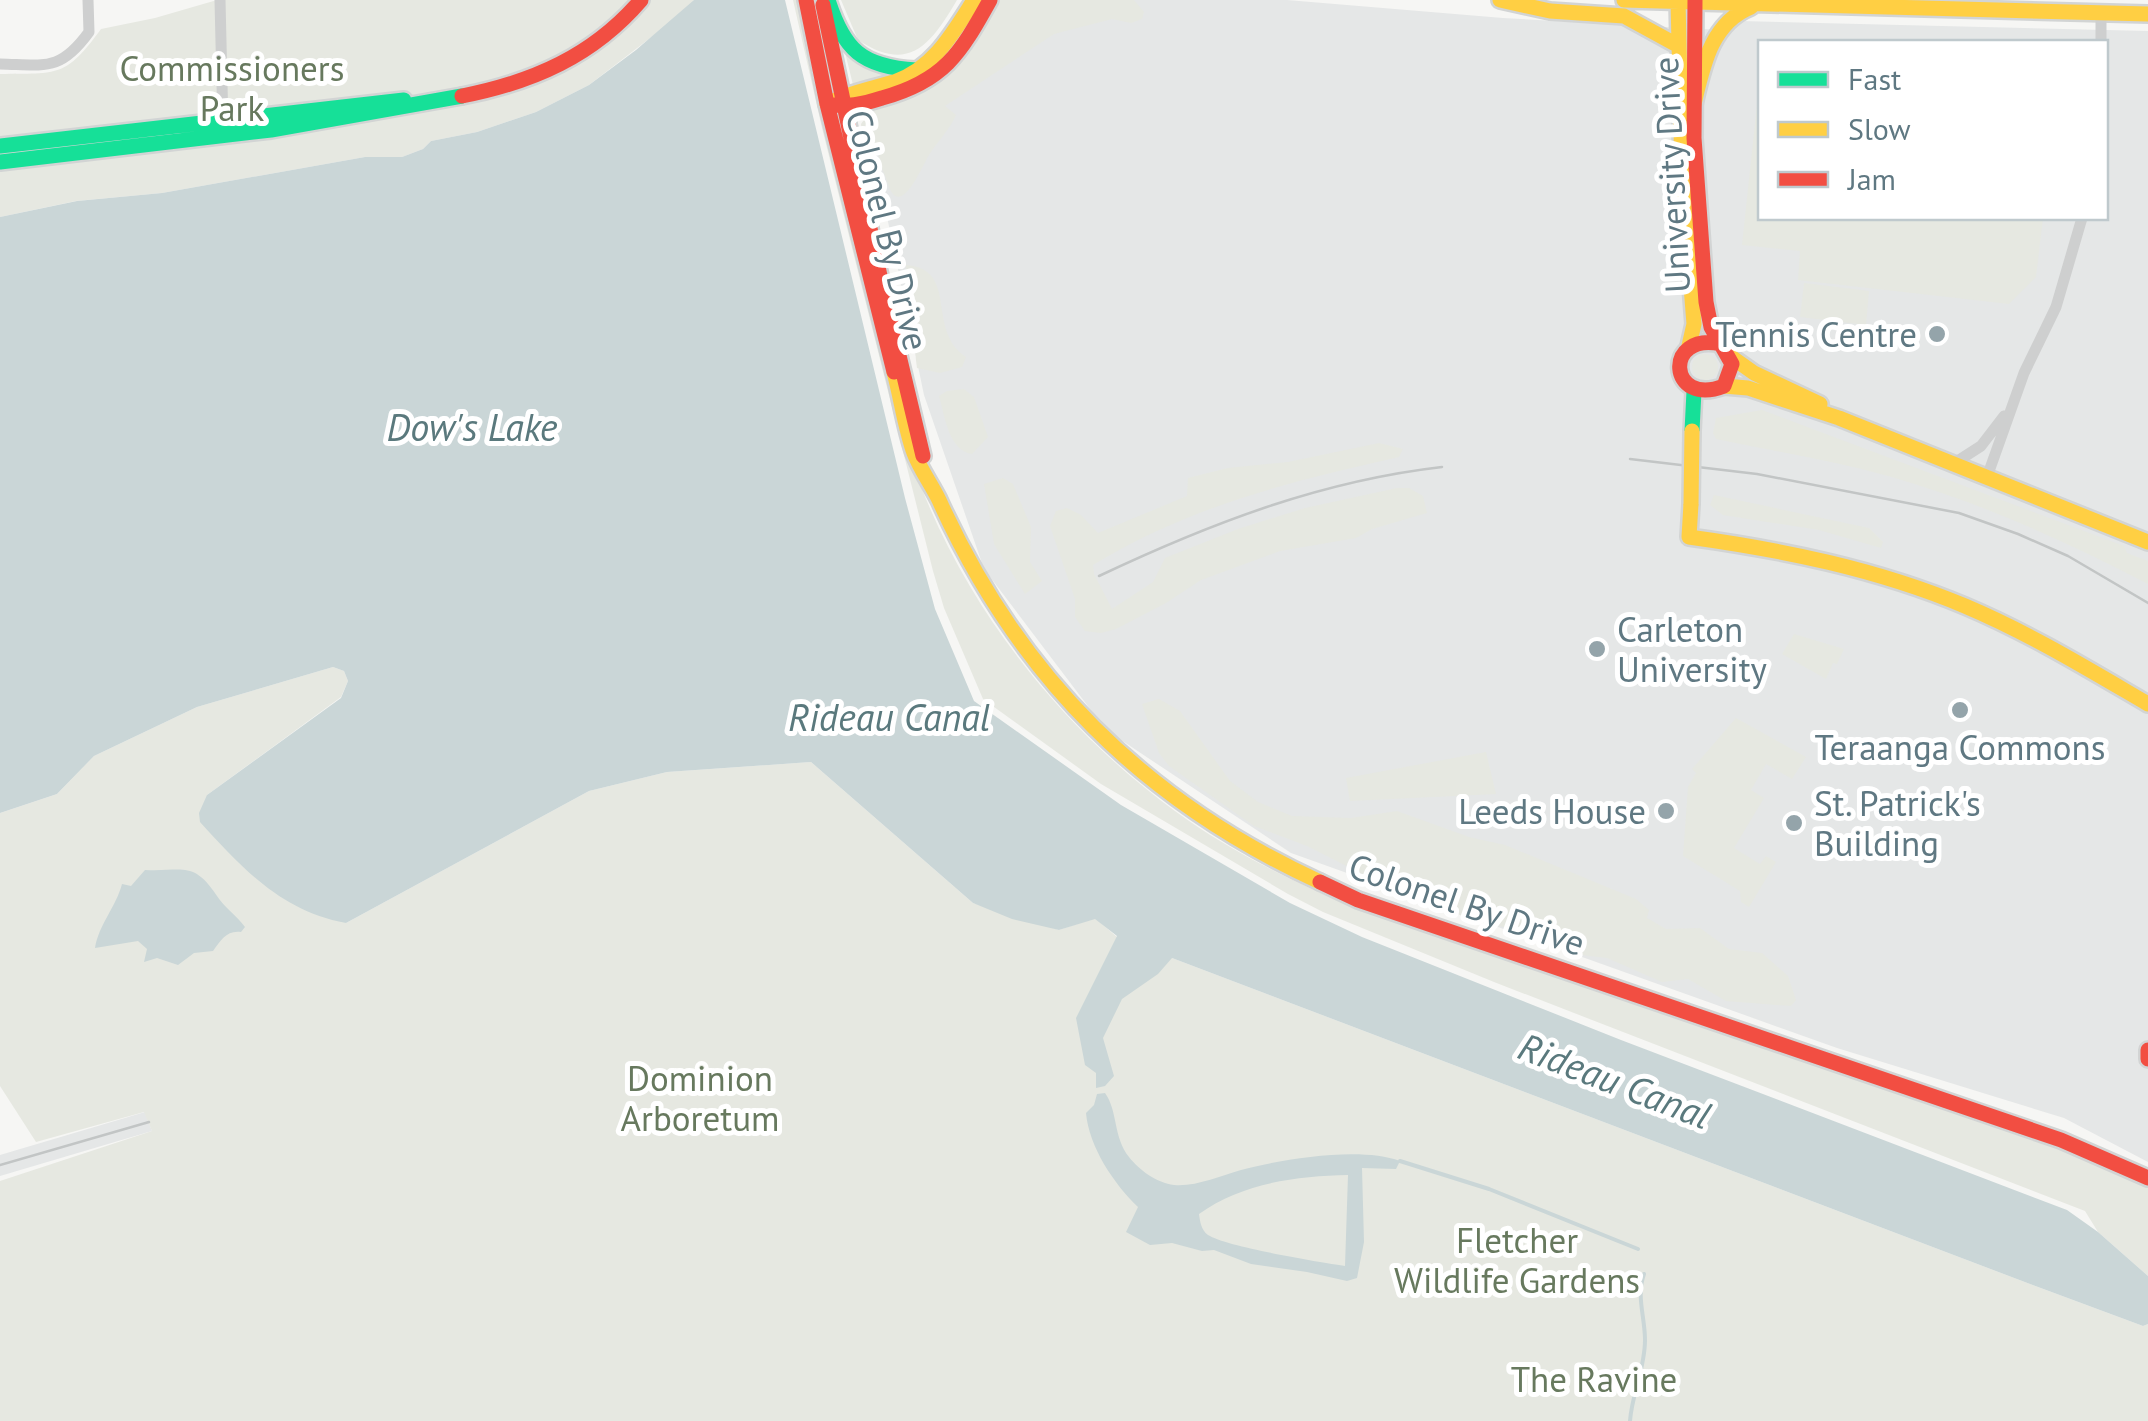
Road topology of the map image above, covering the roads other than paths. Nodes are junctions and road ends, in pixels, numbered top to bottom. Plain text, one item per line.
1 (88, 0) edge
2 (220, 0) edge
3 (641, 0) edge
4 (806, 0) edge
5 (825, 0) edge
6 (974, 0) edge
7 (990, 0) edge
8 (1500, 0) edge
9 (1624, 0) edge
10 (1678, 1) edge
11 (1695, 1) edge
12 (1760, 4) junction
13 (2101, 13) junction
14 (2148, 14) edge
15 (2100, 40) edge
16 (1677, 44) junction
17 (0, 64) edge
18 (921, 70) junction
19 (448, 98) junction
20 (844, 102) junction
21 (826, 104) junction
22 (1694, 104) junction
23 (223, 120) junction
24 (222, 138) junction
25 (0, 146) edge
26 (0, 162) edge
27 (2081, 220) edge
28 (1689, 346) junction
29 (1726, 350) junction
30 (1724, 386) junction
31 (1694, 390) junction
32 (2018, 390) junction
33 (1839, 418) junction
34 (1953, 464) junction
35 (925, 470) junction
36 (1987, 477) junction
37 (2148, 542) edge
38 (2148, 704) edge
39 (2148, 1050) edge
40 (2148, 1059) edge
41 (2148, 1178) edge

1 - 17 street
2 - 23 street
3 - 19 main road
4 - 21 main road, Colonel By Drive
5 - 18 main road
5 - 20 main road, Colonel By Drive
6 - 18 main road
7 - 20 main road
8 - 16 main road
9 - 10 main road
10 - 11 main road
10 - 16 main road, University Drive
11 - 12 main road
11 - 22 main road, University Drive
12 - 13 main road
12 - 22 main road
13 - 14 main road
13 - 15 street
16 - 28 main road, University Drive
18 - 20 main road
19 - 23 main road
19 - 24 main road
20 - 21 main road
20 - 35 main road, Colonel By Drive
21 - 35 main road, Colonel By Drive
22 - 29 main road, University Drive
23 - 24 street
23 - 25 main road
24 - 26 main road
27 - 32 street
28 - 29 main road
28 - 31 main road
29 - 30 main road
29 - 33 main road
30 - 31 main road
30 - 33 main road
31 - 38 main road, bridge
32 - 34 street
32 - 36 street
33 - 34 main road
34 - 36 main road
35 - 41 main road, Colonel By Drive
36 - 37 main road
39 - 40 main road

